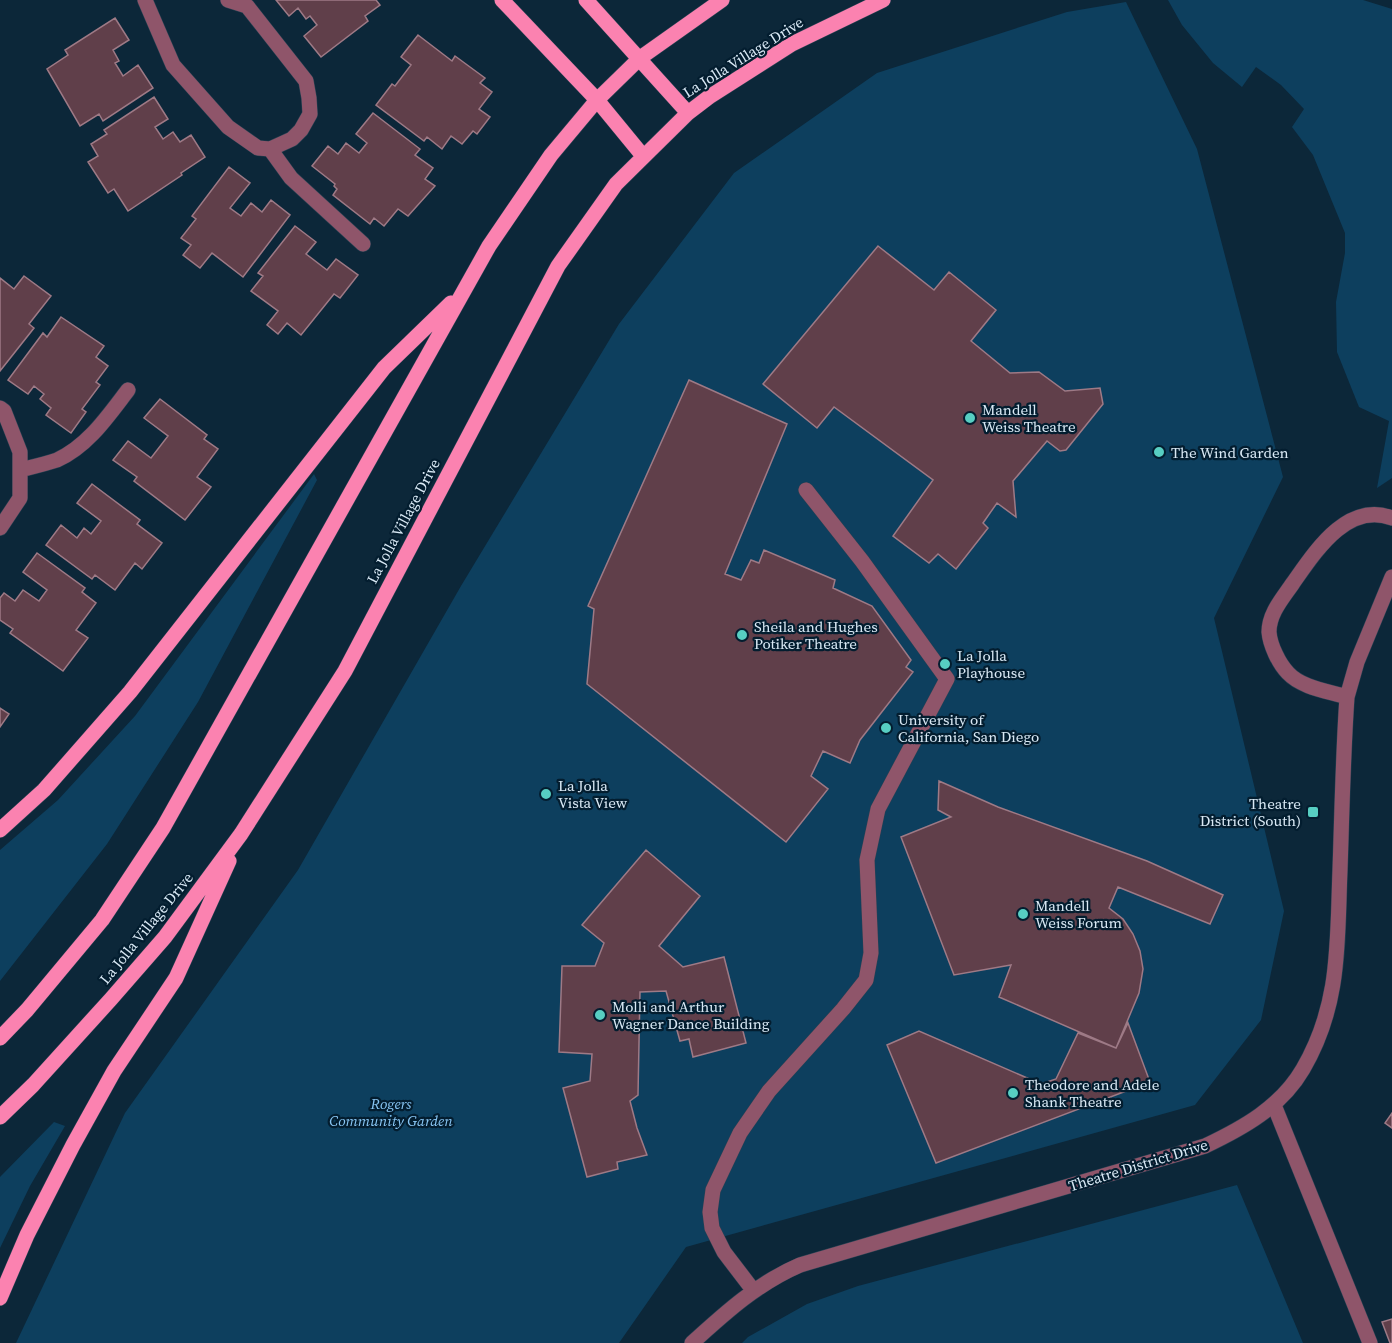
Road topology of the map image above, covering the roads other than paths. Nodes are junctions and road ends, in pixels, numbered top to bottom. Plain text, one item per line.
1 (145, 0) edge
2 (228, 0) edge
3 (502, 0) edge
4 (586, 0) edge
5 (722, 0) edge
6 (883, 0) edge
7 (640, 58) junction
8 (597, 100) junction
9 (688, 113) junction
10 (270, 149) junction
11 (644, 156) junction
12 (363, 244) dead end
13 (462, 293) junction
14 (128, 390) dead end
15 (0, 408) edge
16 (20, 470) junction
17 (806, 490) dead end
18 (1392, 518) edge
19 (0, 528) edge
20 (1392, 577) edge
21 (1347, 697) junction
22 (0, 830) edge
23 (241, 834) junction
24 (0, 1038) edge
25 (1274, 1105) junction
26 (0, 1117) edge
27 (753, 1290) junction
28 (0, 1298) edge
29 (692, 1343) edge
30 (1370, 1343) edge

1 - 10 street
2 - 10 street
3 - 8 main road
4 - 7 main road
5 - 7 main road
6 - 9 main road, La Jolla Village Drive
7 - 8 main road
7 - 9 main road
8 - 11 main road
8 - 13 main road
9 - 11 main road, La Jolla Village Drive
10 - 12 street
11 - 23 main road, La Jolla Village Drive
13 - 22 main road
13 - 24 main road
14 - 16 street
15 - 16 street
16 - 19 street
17 - 27 street
18 - 21 street
20 - 21 street, Theatre District Drive
21 - 25 street, Theatre District Drive
23 - 26 main road, La Jolla Village Drive
23 - 28 main road
25 - 27 street, Theatre District Drive
25 - 30 street
27 - 29 street, Theatre District Drive

